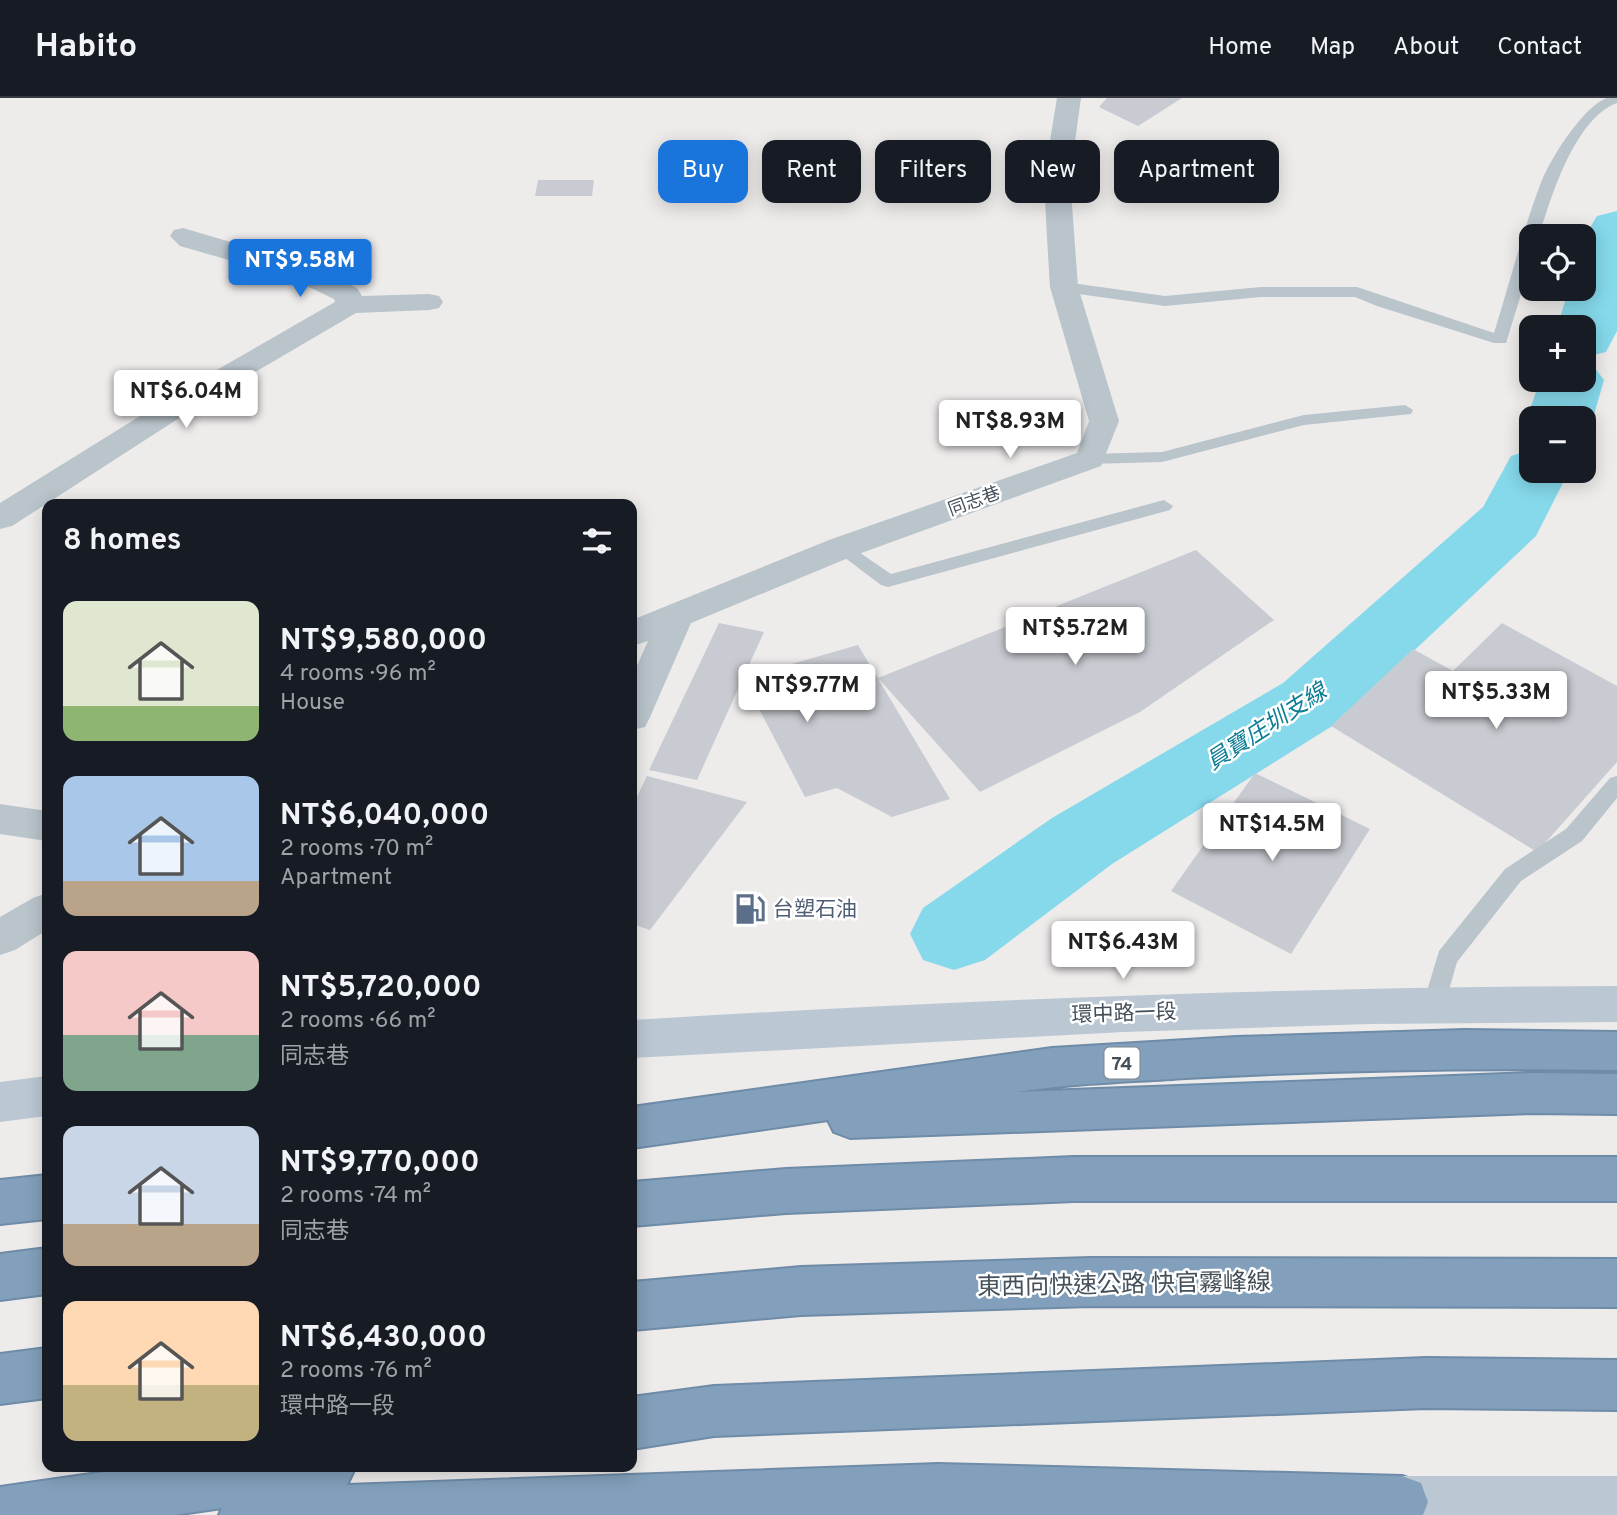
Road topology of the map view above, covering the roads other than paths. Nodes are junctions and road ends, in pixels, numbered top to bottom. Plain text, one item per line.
1 (1069, 98) edge
2 (1617, 99) edge
3 (1536, 224) edge
4 (183, 236) dead end
5 (1519, 279) edge
6 (1064, 287) junction
7 (429, 302) dead end
8 (350, 305) junction
9 (1405, 410) dead end
10 (1090, 459) junction
11 (1164, 506) dead end
12 (0, 517) edge
13 (841, 548) junction
14 (678, 614) junction
15 (637, 632) edge
16 (637, 706) edge
17 (1617, 784) edge
18 (0, 819) edge
19 (42, 825) edge
20 (42, 913) edge
21 (0, 938) edge
22 (1435, 1004) junction
23 (1617, 1004) edge
24 (637, 1039) edge
25 (1617, 1051) edge
26 (1617, 1094) edge
27 (42, 1097) edge
28 (0, 1102) edge
29 (640, 1126) edge
30 (1617, 1179) edge
31 (42, 1198) edge
32 (0, 1202) edge
33 (637, 1204) edge
34 (42, 1272) edge
35 (0, 1277) edge
36 (1617, 1283) edge
37 (637, 1306) edge
38 (42, 1374) edge
39 (0, 1379) edge
40 (1617, 1385) edge
41 (637, 1422) edge
42 (289, 1472) edge
43 (1402, 1502) junction
44 (1617, 1503) edge
45 (0, 1514) edge
46 (246, 1515) edge
47 (1305, 1515) edge

1 - 6 street
2 - 3 lane
4 - 8 street
5 - 6 lane
6 - 10 street
7 - 8 street
8 - 12 street
9 - 10 lane
10 - 13 street, 同志巷
11 - 13 lane
13 - 14 street, 同志巷
14 - 15 street, 同志巷
14 - 16 street
17 - 22 lane
18 - 19 street
20 - 21 street
22 - 23 street, 環中路一段
22 - 24 street, 環中路一段
25 - 29 highway, 74
26 - 29 highway
27 - 28 street
30 - 33 highway
31 - 32 highway
34 - 35 highway
36 - 37 highway, 東西向快速公路 快官霧峰線
38 - 39 highway
40 - 41 highway
42 - 45 highway
43 - 44 street
43 - 46 highway
43 - 47 street

